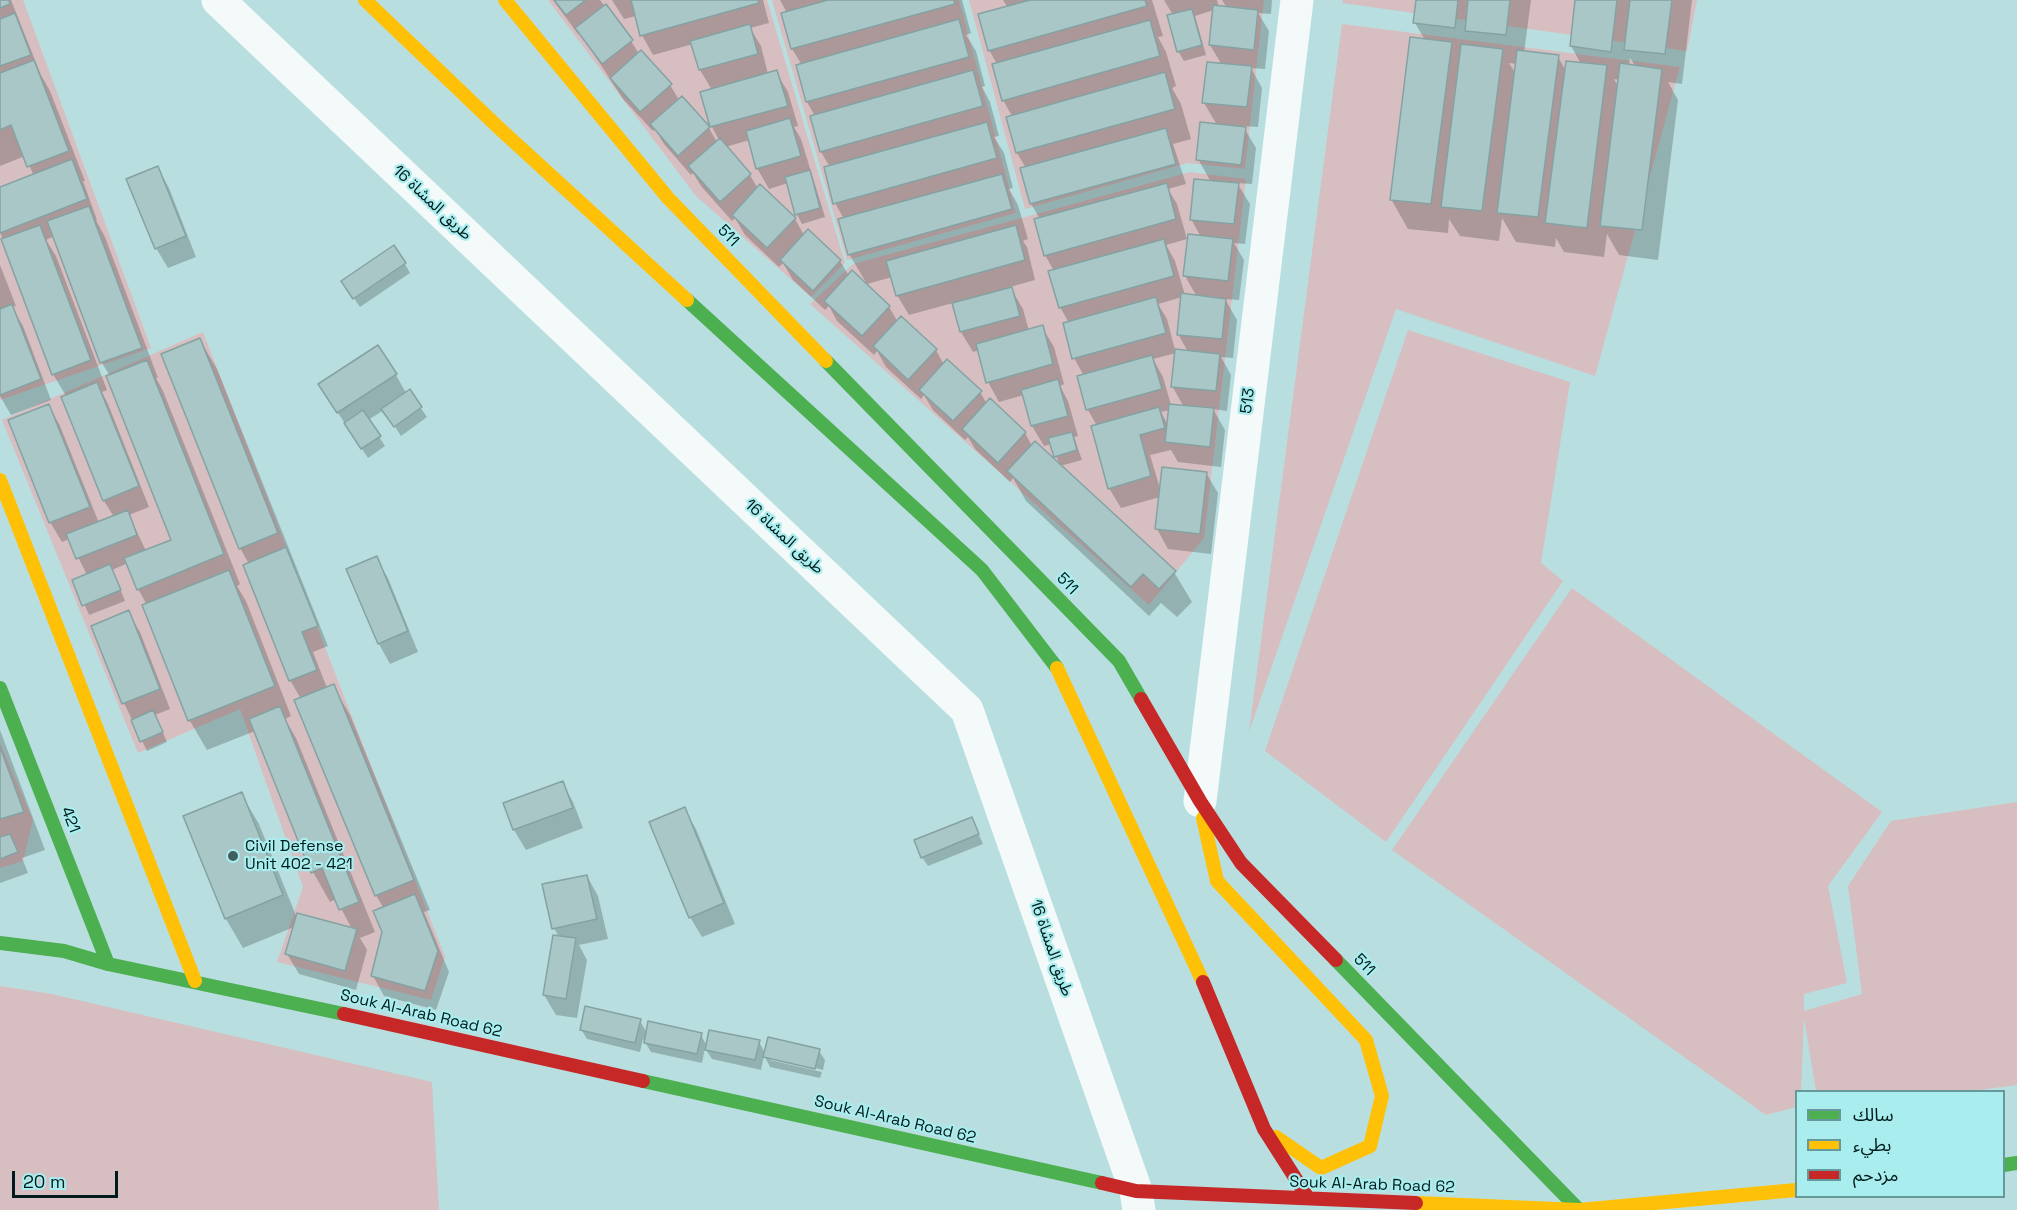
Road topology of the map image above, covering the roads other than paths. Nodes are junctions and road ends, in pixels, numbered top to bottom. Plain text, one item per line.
1 (218, 0) edge
2 (365, 0) edge
3 (505, 0) edge
4 (1297, 0) edge
5 (0, 480) edge
6 (0, 688) edge
7 (1200, 801) junction
8 (0, 943) edge
9 (108, 964) junction
10 (195, 981) junction
11 (1263, 1129) junction
12 (1795, 1190) edge
13 (1308, 1198) junction
14 (1138, 1200) edge
15 (1579, 1210) edge

1 - 14 street, طريق المشاة 16
2 - 11 main road
3 - 7 main road, 511
4 - 7 street, 513
5 - 10 main road
6 - 9 main road, 421
7 - 11 main road
7 - 15 main road, 511
8 - 9 main road, Souk Al-Arab Road 62
9 - 10 main road, Souk Al-Arab Road 62
10 - 14 main road, Souk Al-Arab Road 62
11 - 13 main road
12 - 15 main road, Souk Al-Arab Road 62
13 - 14 main road, Souk Al-Arab Road 62
13 - 15 main road, Souk Al-Arab Road 62

